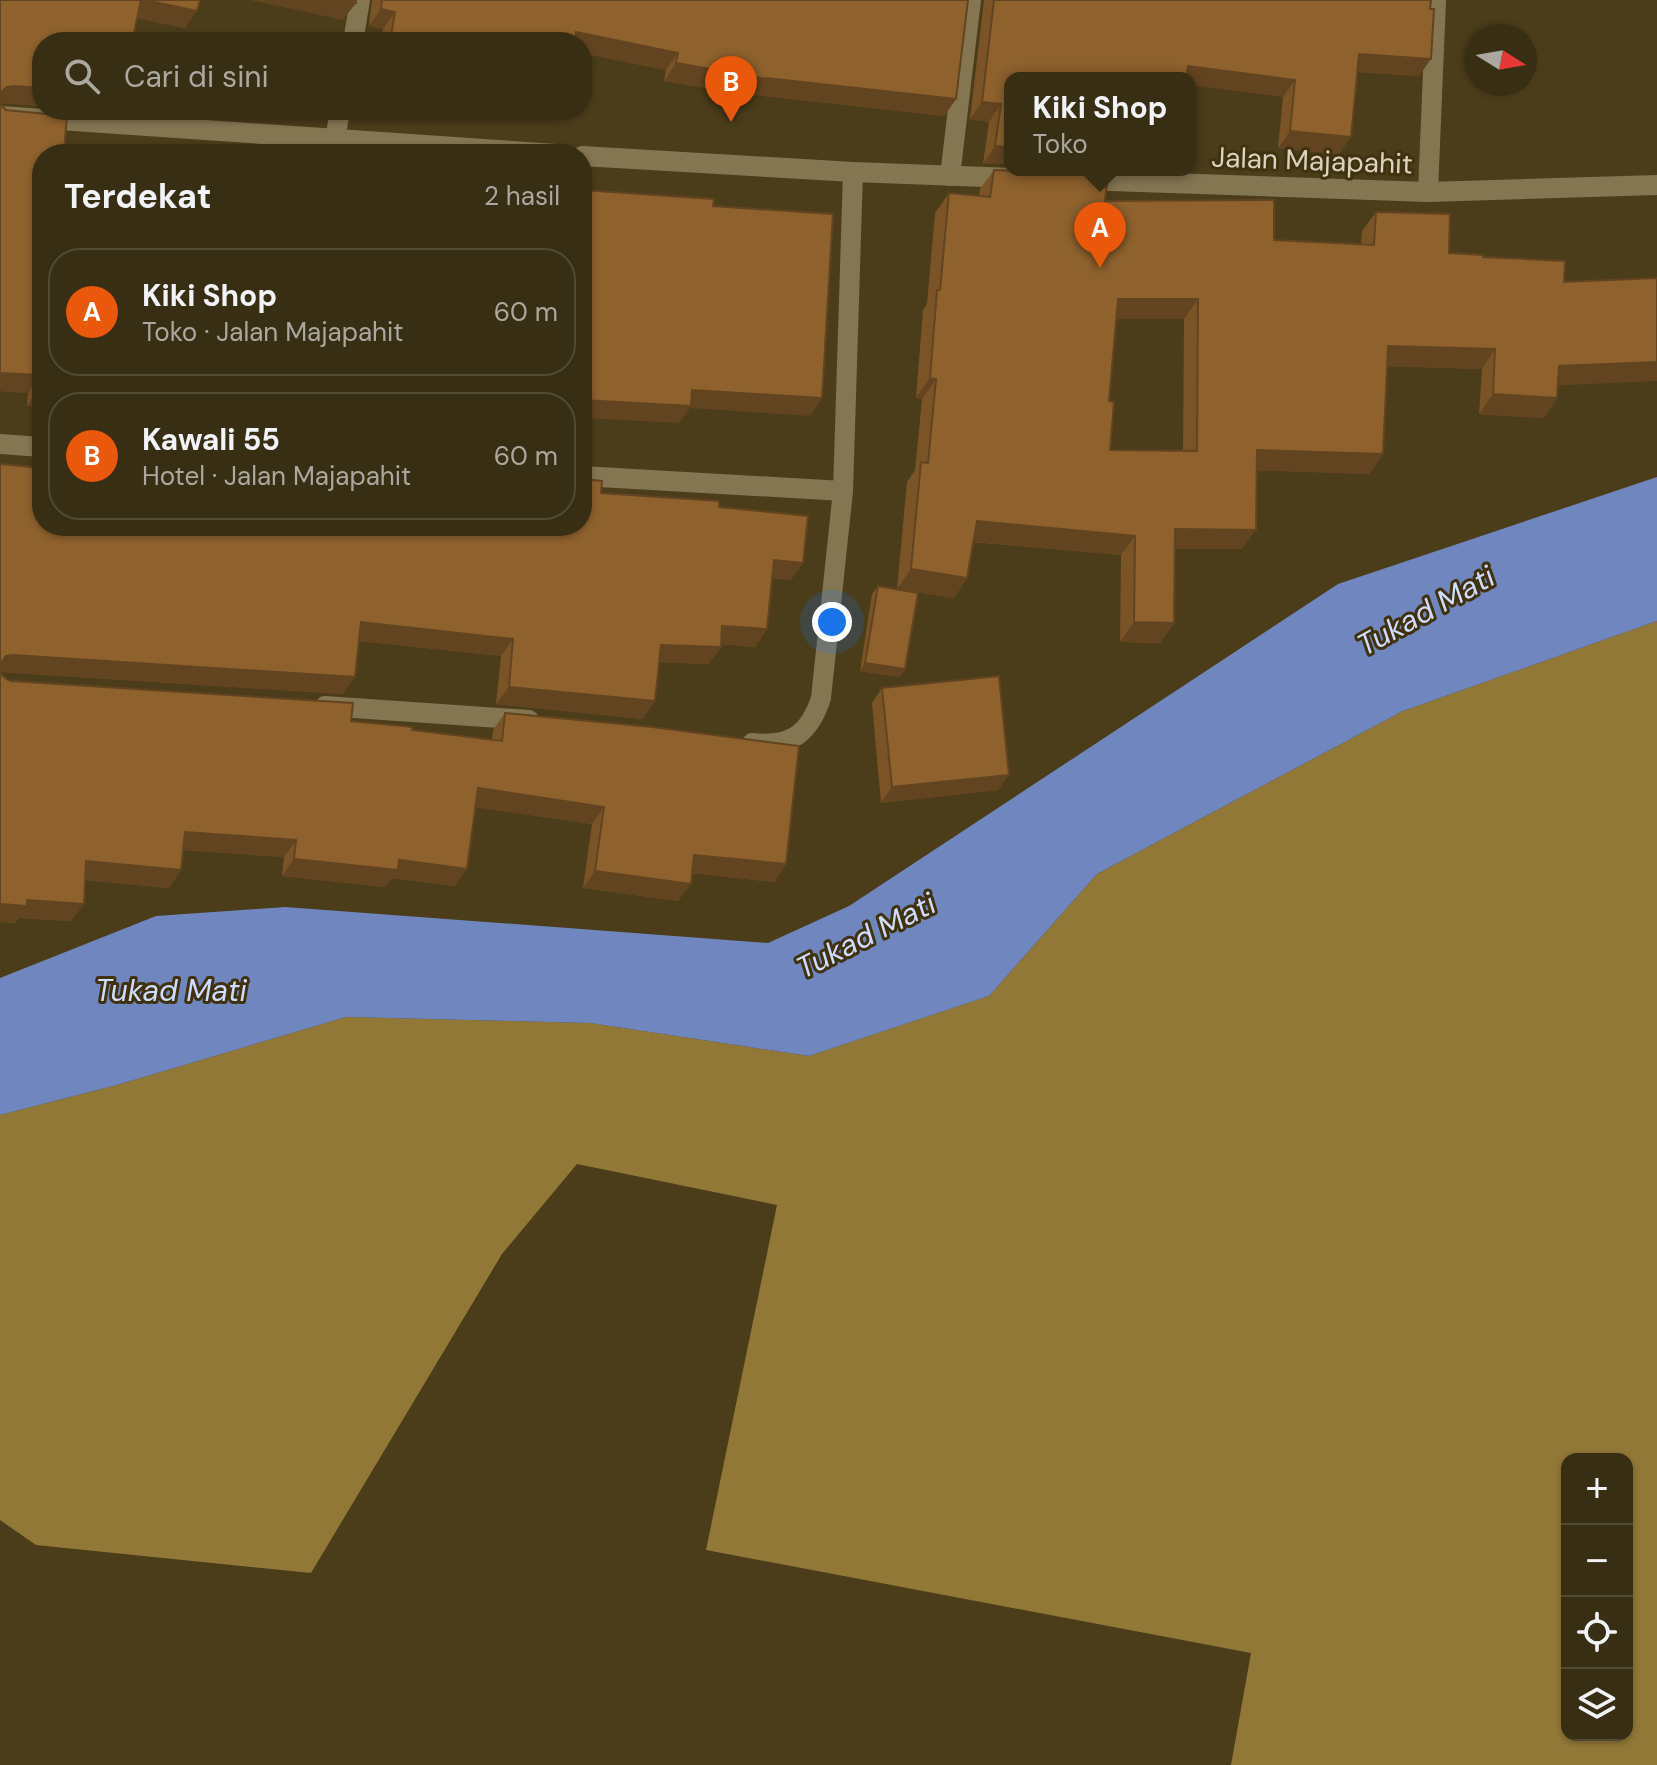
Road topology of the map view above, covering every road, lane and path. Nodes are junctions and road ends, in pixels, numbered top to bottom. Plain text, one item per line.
1 (360, 0) edge
2 (971, 0) edge
3 (1436, 0) edge
4 (355, 32) edge
5 (0, 116) edge
6 (32, 118) edge
7 (56, 120) edge
8 (338, 120) edge
9 (335, 140) junction
10 (398, 144) edge
11 (592, 157) edge
12 (853, 172) junction
13 (950, 176) junction
14 (1029, 179) edge
15 (1061, 180) edge
16 (1657, 185) edge
17 (1428, 192) junction
18 (0, 444) edge
19 (32, 446) edge
20 (592, 477) edge
21 (843, 491) junction
22 (302, 704) edge
23 (553, 723) edge
24 (736, 741) edge

1 - 4 street
2 - 13 street
3 - 17 street
5 - 6 street
7 - 9 street
8 - 9 street
9 - 10 street
11 - 12 street
12 - 13 street
12 - 21 street
13 - 14 street
15 - 17 street, Jalan Majapahit
16 - 17 street, Jalan Majapahit
18 - 19 street
20 - 21 street
21 - 24 street
22 - 23 street

